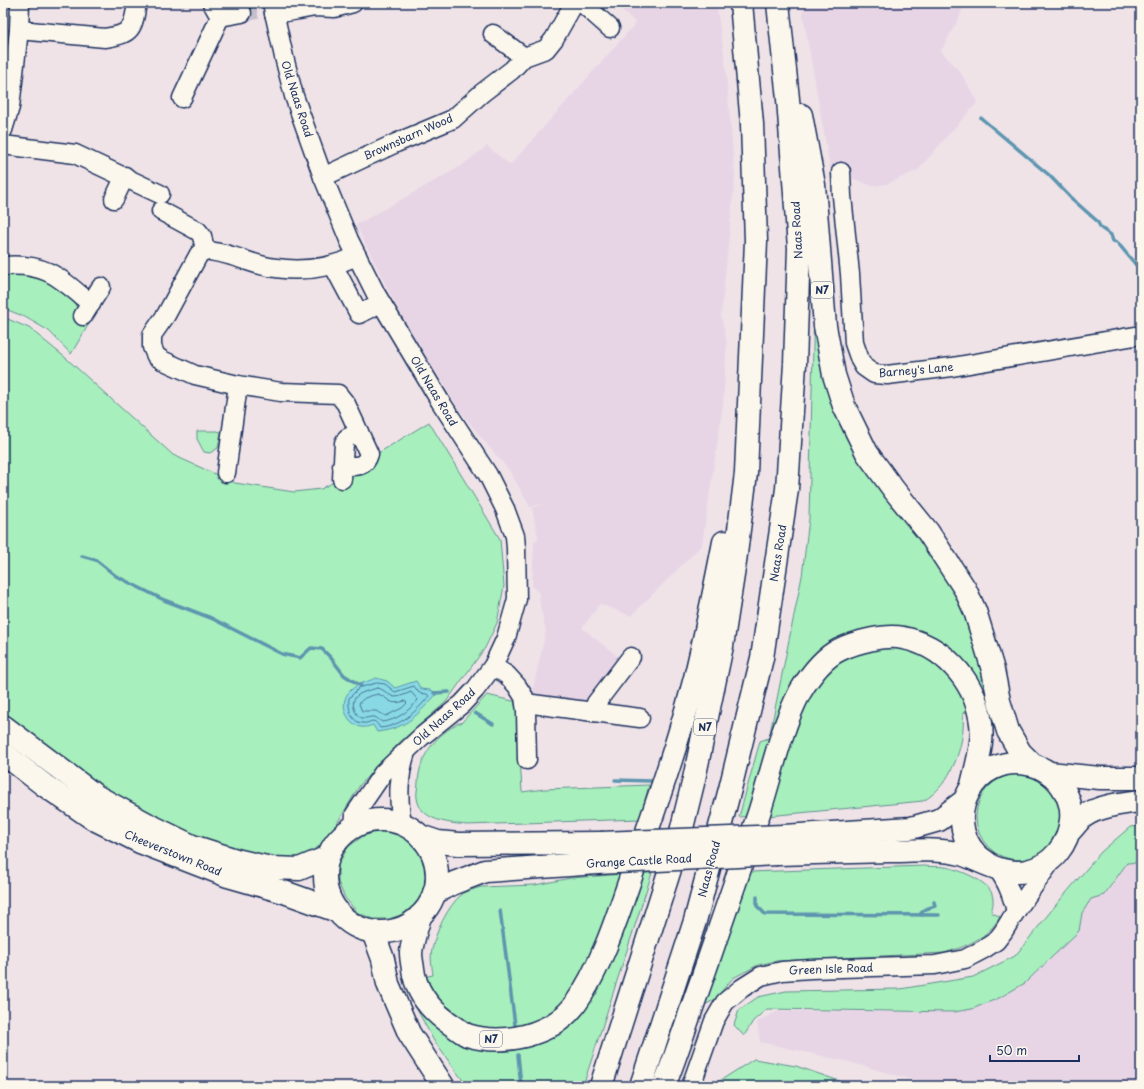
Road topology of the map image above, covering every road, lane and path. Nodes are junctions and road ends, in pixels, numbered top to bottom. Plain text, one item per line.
1 (16, 3) edge
2 (137, 3) edge
3 (353, 3) edge
4 (576, 3) edge
5 (582, 3) edge
6 (741, 3) edge
7 (778, 3) edge
8 (782, 3) edge
9 (216, 10) edge
10 (264, 10) edge
11 (610, 28) dead end
12 (18, 30) junction
13 (493, 34) dead end
14 (524, 57) junction
15 (182, 98) dead end
16 (4, 127) edge
17 (3, 145) edge
18 (841, 172) dead end
19 (125, 176) junction
20 (323, 177) junction
21 (114, 199) dead end
22 (205, 250) junction
23 (357, 256) junction
24 (333, 265) junction
25 (3, 266) edge
26 (101, 287) dead end
27 (373, 307) dead end
28 (1141, 335) edge
29 (752, 356) junction
30 (238, 385) junction
31 (359, 432) junction
32 (226, 473) dead end
33 (631, 657) dead end
34 (493, 666) junction
35 (525, 703) junction
36 (593, 712) junction
37 (640, 718) dead end
38 (3, 726) edge
39 (407, 751) junction
40 (3, 753) edge
41 (527, 760) dead end
42 (1041, 769) junction
43 (1141, 778) edge
44 (968, 793) junction
45 (1141, 801) edge
46 (402, 824) junction
47 (354, 827) junction
48 (1070, 831) junction
49 (420, 836) junction
50 (780, 845) junction
51 (599, 853) junction
52 (328, 857) junction
53 (1052, 859) junction
54 (994, 867) junction
55 (434, 893) junction
56 (337, 911) junction
57 (1016, 911) junction
58 (420, 916) junction
59 (373, 932) junction
60 (443, 1086) edge
61 (601, 1086) edge
62 (641, 1086) edge
63 (664, 1086) edge
64 (691, 1086) edge

1 - 12 street
2 - 12 street
3 - 10 street
4 - 14 street, Brownsbarn Wood
5 - 11 street
6 - 29 main road, N7
7 - 62 main road, Naas Road / N7
8 - 42 main road, N7
9 - 10 street
9 - 15 street
10 - 20 street, Old Naas Road
12 - 16 street
13 - 14 street
14 - 20 street, Brownsbarn Wood
17 - 19 street
18 - 28 street, Barney's Lane
19 - 21 street
19 - 22 street
20 - 23 street, Old Naas Road
22 - 24 street
22 - 30 street
23 - 24 street
23 - 34 street, Old Naas Road
24 - 27 street
25 - 26 street
29 - 58 main road, N7
29 - 61 main road, N7
30 - 31 street
30 - 32 street
31 - 31 street
33 - 36 street
34 - 35 street
34 - 39 street, Old Naas Road
35 - 36 street
35 - 41 street
36 - 37 street
38 - 52 main road, Cheeverstown Road
39 - 46 street, Old Naas Road
39 - 47 street, Old Naas Road
40 - 56 main road, Cheeverstown Road
42 - 43 main road, Grange Castle Road
42 - 44 main road, Grange Castle Road
42 - 48 main road, Grange Castle Road
44 - 50 main road, Grange Castle Road
44 - 54 main road, Grange Castle Road
44 - 63 main road
45 - 48 main road, Grange Castle Road
46 - 47 main road
46 - 49 main road
47 - 52 main road
48 - 53 main road, Grange Castle Road
49 - 51 main road, Grange Castle Road
49 - 55 main road
50 - 51 main road, Grange Castle Road, bridge
50 - 54 main road, Grange Castle Road
51 - 55 main road, Grange Castle Road
52 - 56 main road
53 - 54 main road, Grange Castle Road
53 - 57 street, Green Isle Road
54 - 57 street
55 - 58 main road
56 - 59 main road
57 - 64 street, Green Isle Road
58 - 59 main road
59 - 60 main road

